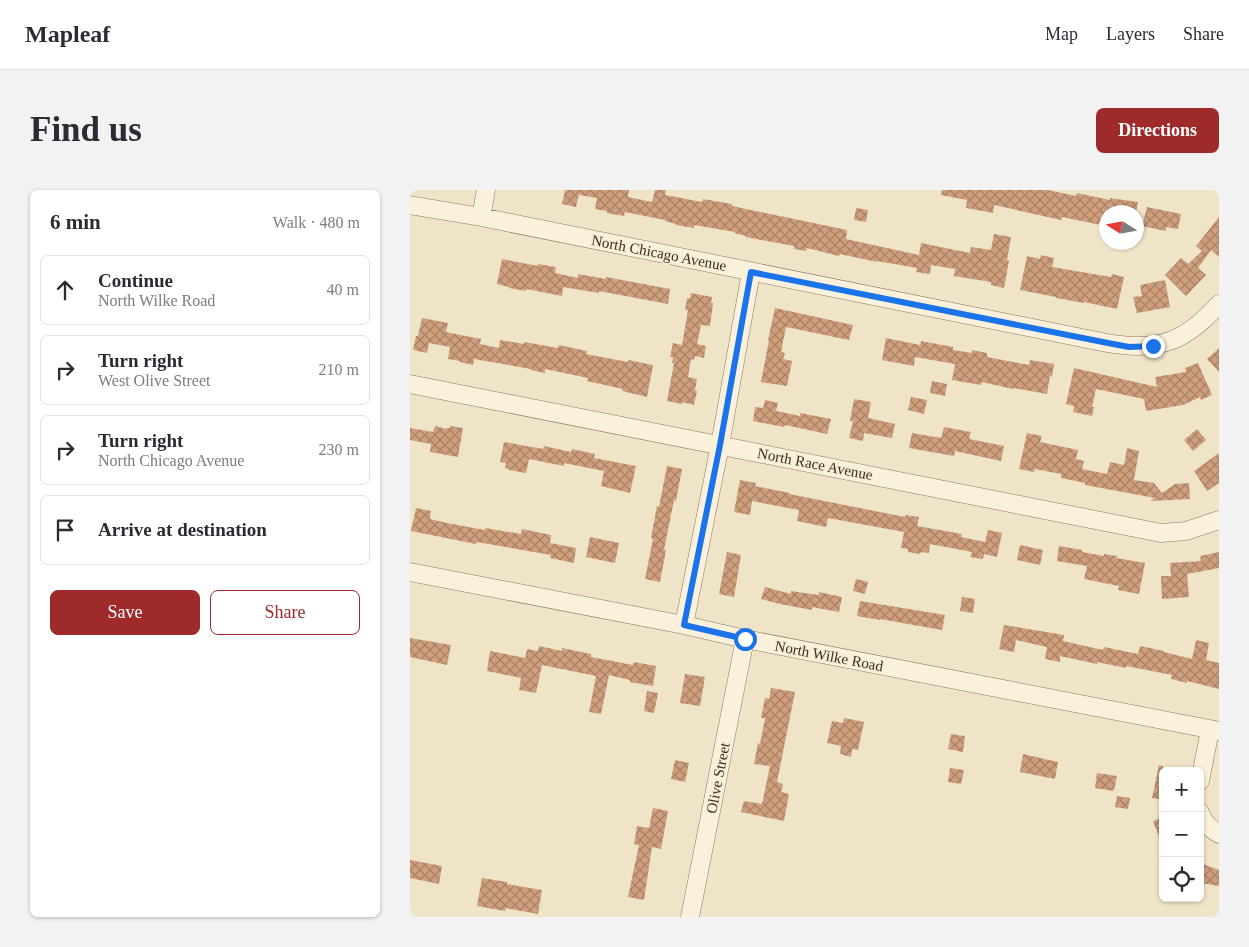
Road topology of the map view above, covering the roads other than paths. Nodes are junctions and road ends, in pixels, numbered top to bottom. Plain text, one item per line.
1 (486, 190) edge
2 (410, 205) edge
3 (481, 217) junction
4 (751, 272) junction
5 (1219, 304) edge
6 (410, 384) edge
7 (720, 445) junction
8 (1219, 520) edge
9 (410, 572) edge
10 (684, 625) junction
11 (745, 639) junction
12 (1215, 730) edge
13 (1204, 767) edge
14 (1204, 821) edge
15 (1219, 834) edge
16 (690, 917) edge

1 - 3 street
2 - 3 street, North Chicago Avenue
3 - 4 street, North Chicago Avenue
4 - 5 street, North Chicago Avenue
4 - 7 street
6 - 7 street, North Race Avenue
7 - 8 street, North Race Avenue
7 - 10 street
9 - 10 street, North Wilke Road
10 - 11 street, North Wilke Road
11 - 12 street, North Wilke Road
11 - 16 street, Olive Street
12 - 13 street
14 - 15 street

